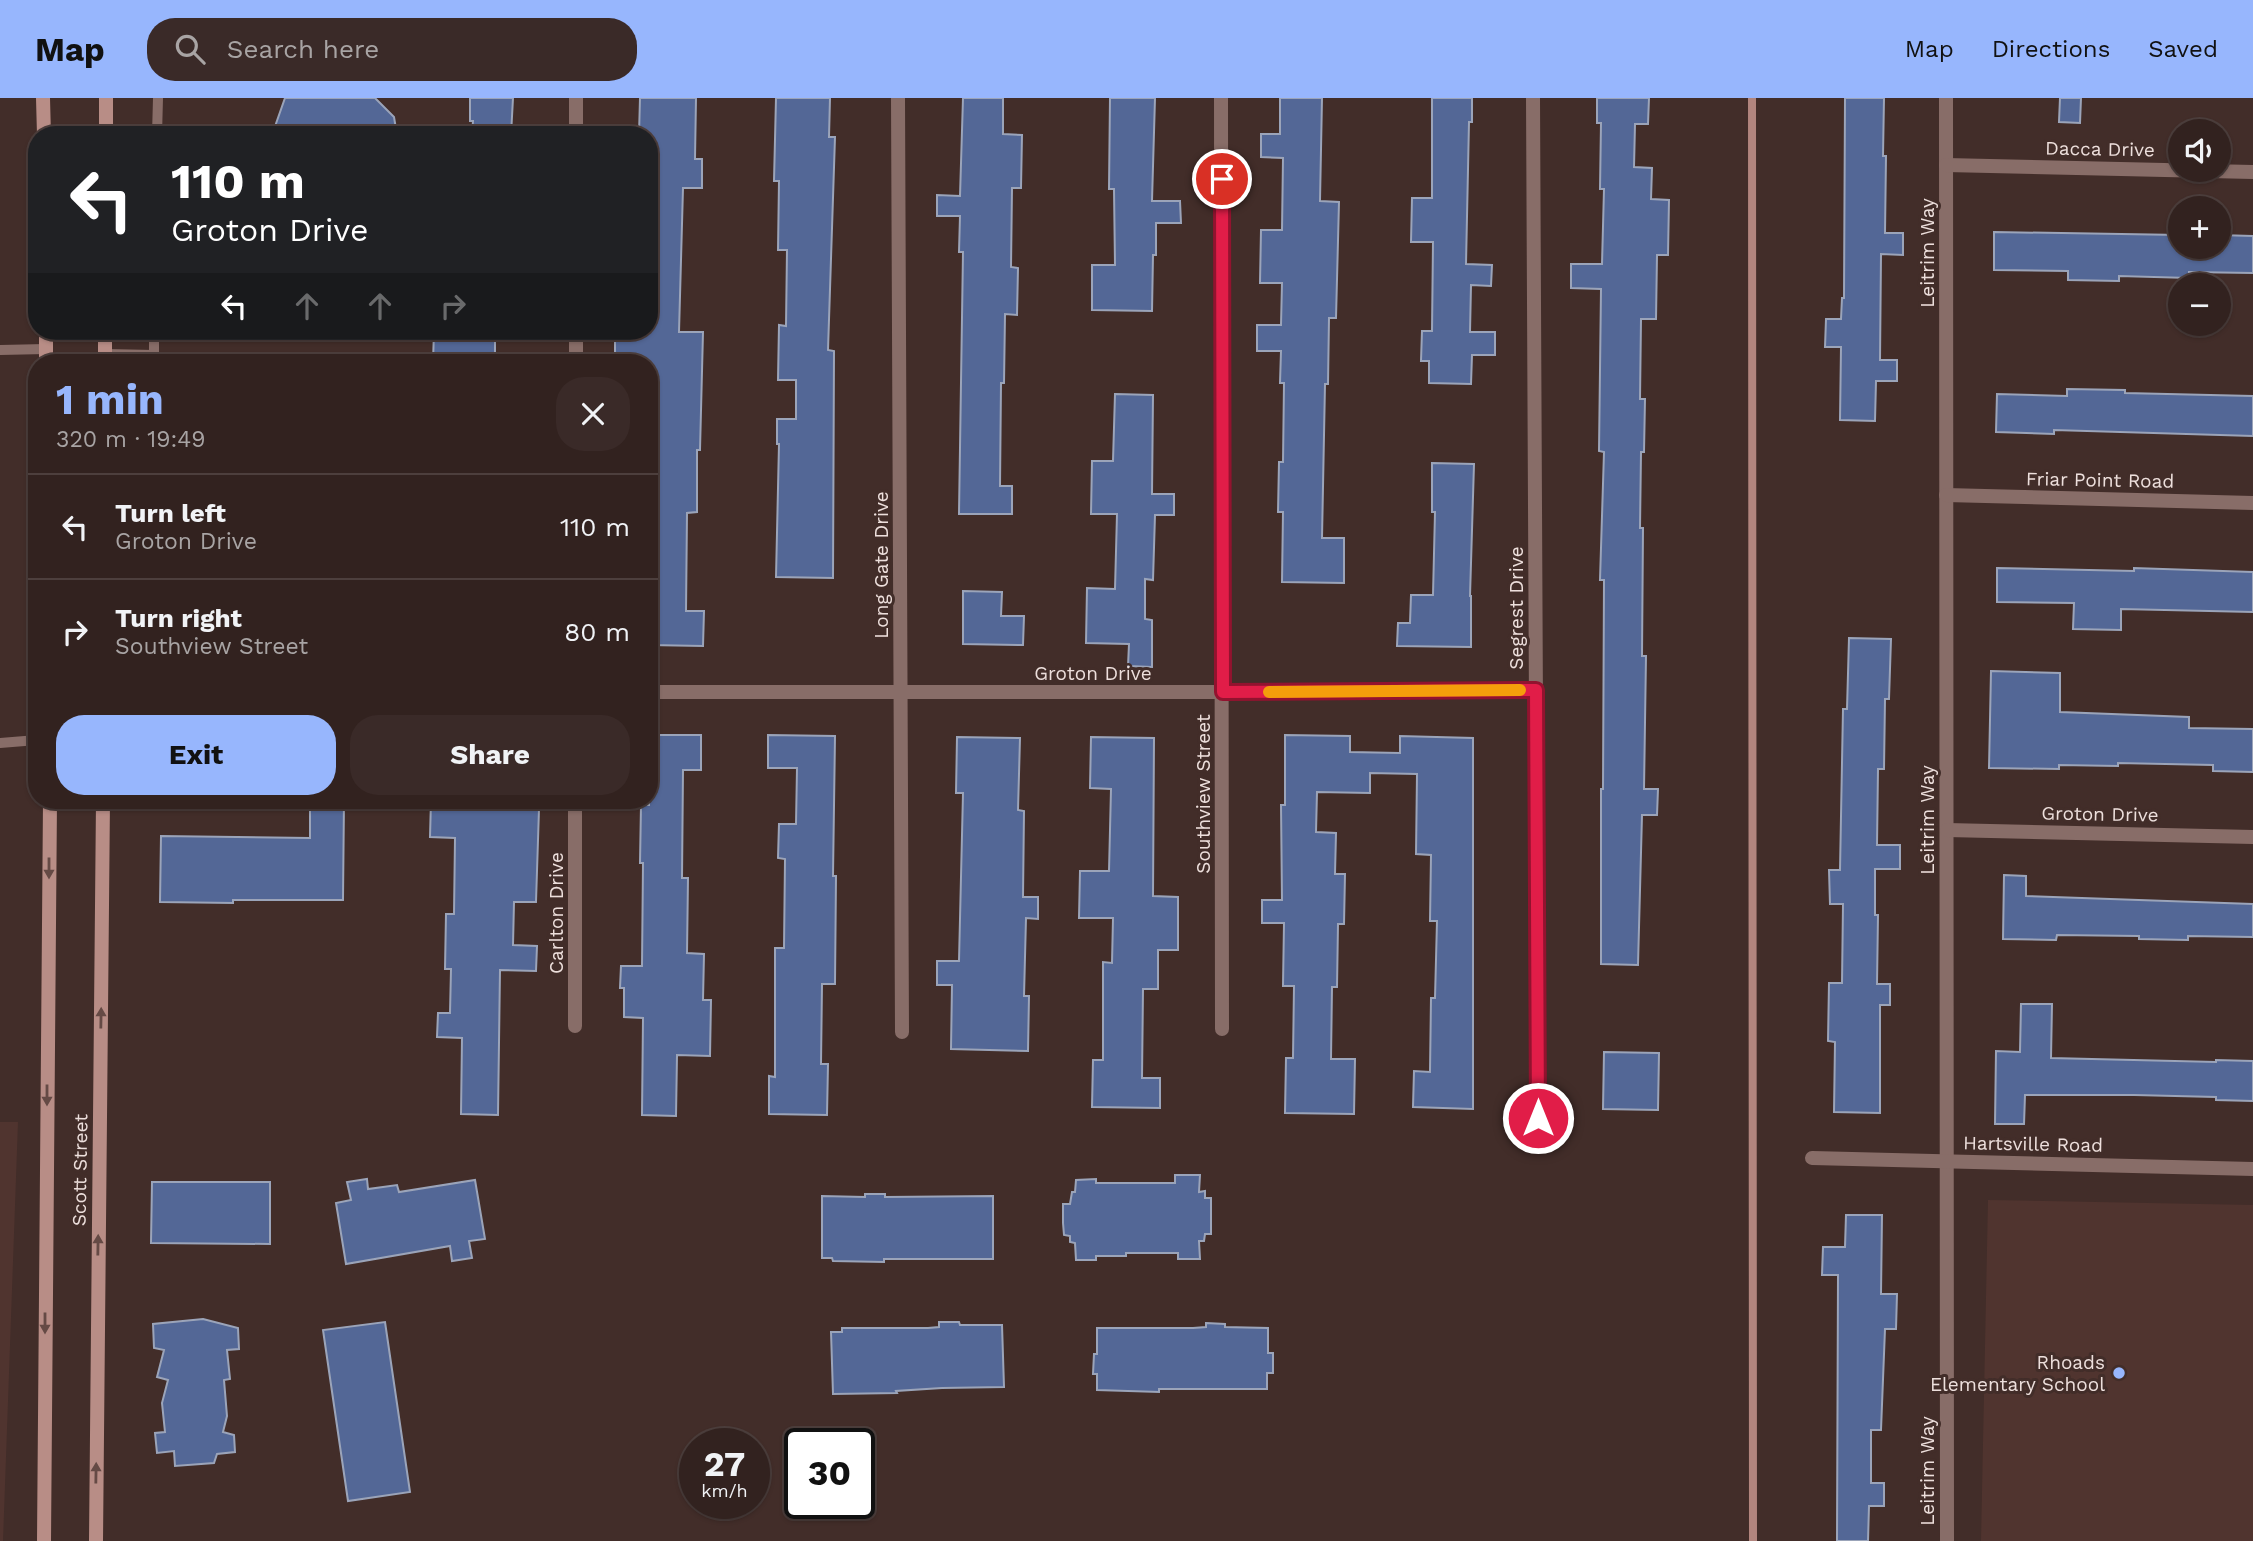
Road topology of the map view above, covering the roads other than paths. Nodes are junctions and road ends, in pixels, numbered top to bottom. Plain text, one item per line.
1 (43, 98) edge
2 (106, 98) edge
3 (158, 98) edge
4 (576, 98) edge
5 (898, 98) edge
6 (1221, 98) edge
7 (1533, 98) edge
8 (1946, 98) edge
9 (44, 126) edge
10 (106, 126) edge
11 (157, 126) edge
12 (576, 126) edge
13 (1946, 165) junction
14 (2253, 172) edge
15 (0, 350) edge
16 (31, 354) edge
17 (1946, 495) junction
18 (2253, 503) edge
19 (1536, 690) junction
20 (658, 692) edge
21 (901, 692) junction
22 (1223, 692) junction
23 (28, 741) edge
24 (0, 743) edge
25 (50, 809) edge
26 (103, 809) edge
27 (575, 809) edge
28 (1947, 830) junction
29 (2253, 837) edge
30 (575, 1026) dead end
31 (1222, 1029) dead end
32 (902, 1032) dead end
33 (1538, 1118) dead end
34 (1812, 1158) dead end
35 (1946, 1162) junction
36 (2253, 1169) edge
37 (44, 1541) edge
38 (96, 1541) edge
39 (1947, 1541) edge

1 - 9 main road
2 - 10 main road
3 - 11 lane
4 - 12 street
5 - 21 street, Long Gate Drive
6 - 22 street, Southview Street
7 - 19 street, Segrest Drive
8 - 13 street, Leitrim Way
13 - 14 street, Dacca Drive
13 - 17 street, Leitrim Way
15 - 16 lane
17 - 18 street, Friar Point Road
17 - 28 street, Leitrim Way
19 - 22 street, Groton Drive
19 - 33 street, Segrest Drive
20 - 21 street, Groton Drive
21 - 22 street, Groton Drive
21 - 32 street, Long Gate Drive
22 - 31 street, Southview Street
23 - 24 lane
25 -> 37 main road, Scott Street
38 -> 26 main road, Scott Street
27 - 30 street, Carlton Drive
28 - 29 street, Groton Drive
28 - 35 street, Leitrim Way
34 - 35 street, Hartsville Road
35 - 36 street, Hartsville Road
35 - 39 street, Leitrim Way

